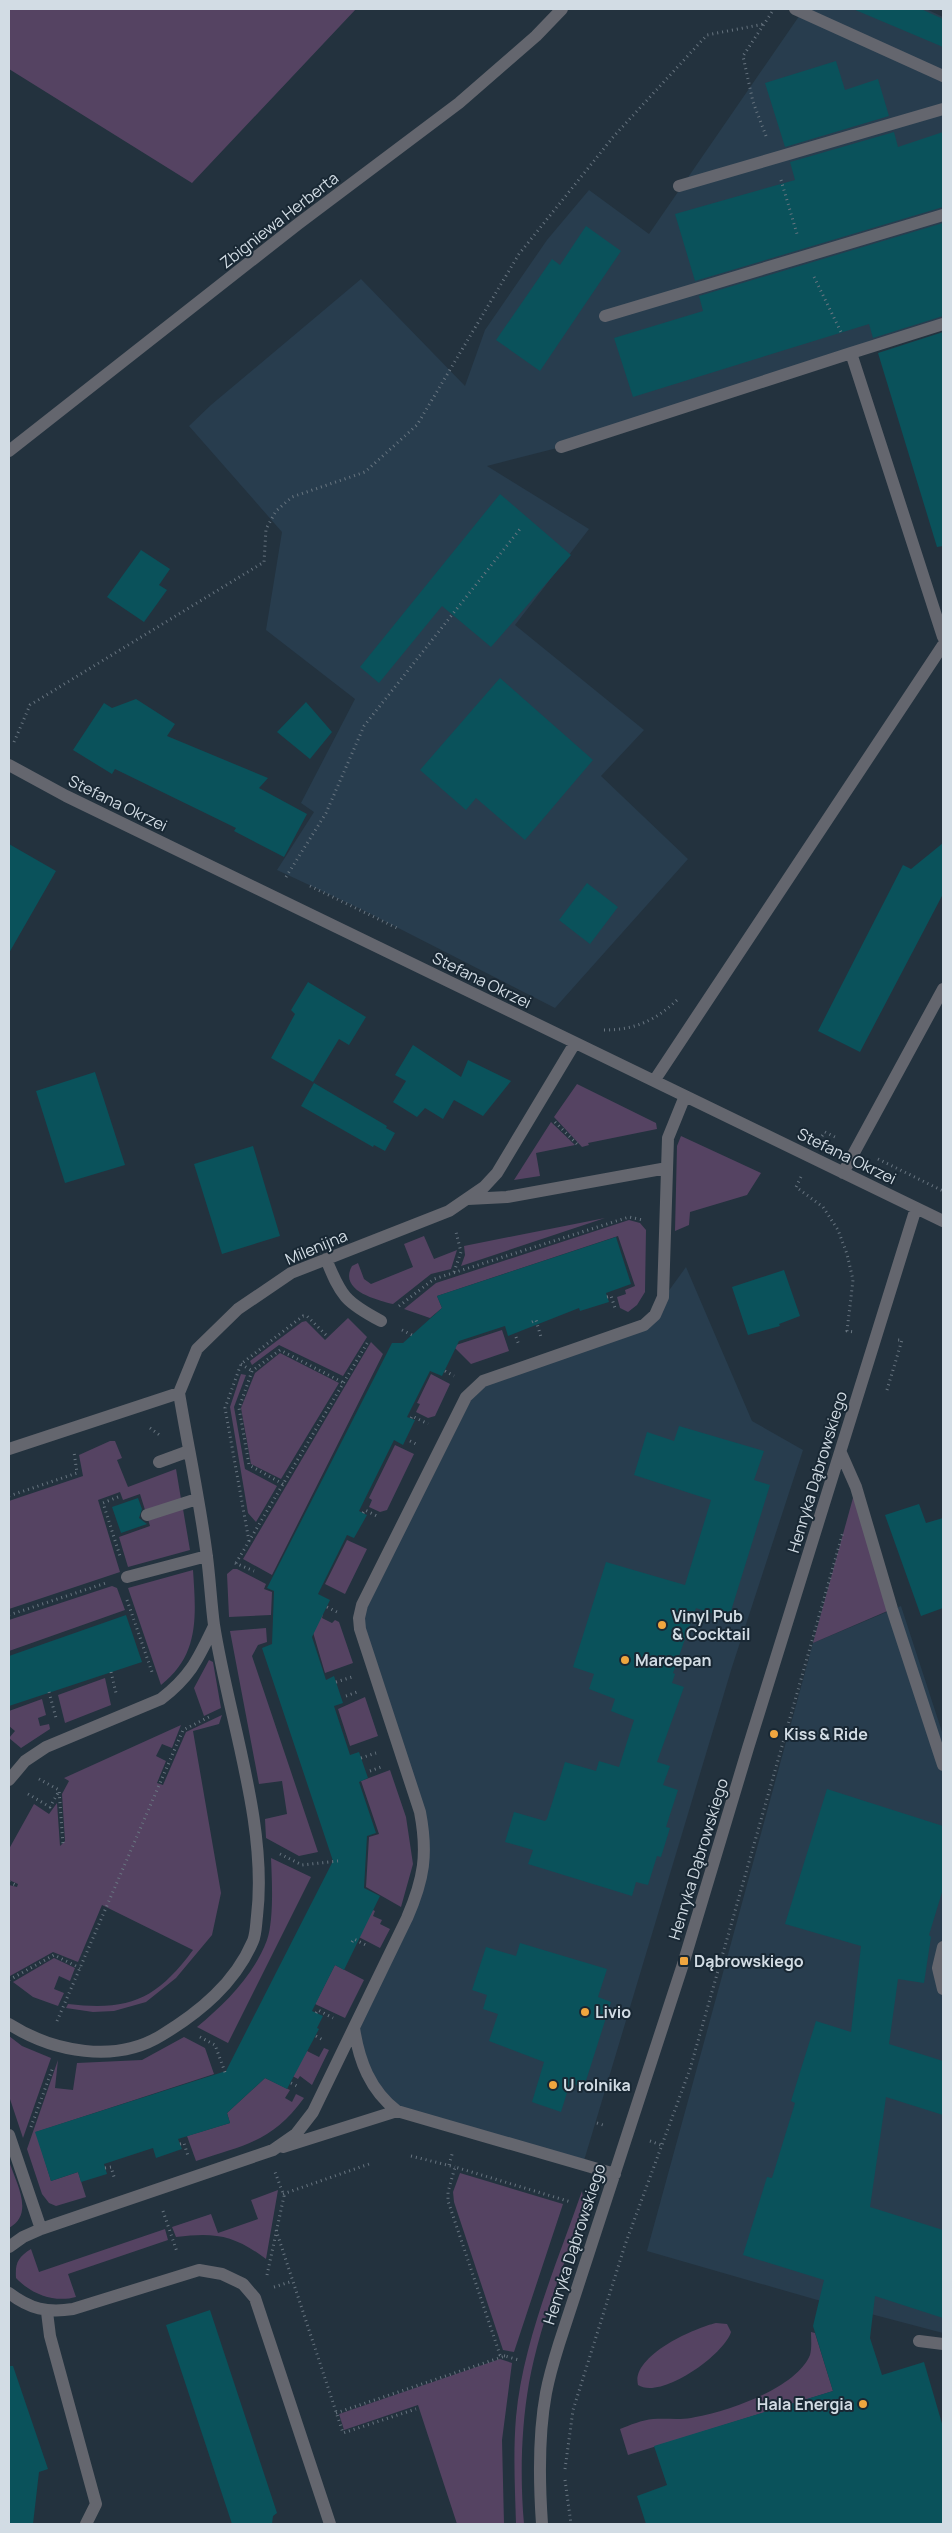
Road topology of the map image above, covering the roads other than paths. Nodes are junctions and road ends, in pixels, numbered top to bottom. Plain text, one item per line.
1 (562, 9) edge
2 (794, 9) edge
3 (943, 76) edge
4 (943, 109) edge
5 (680, 186) dead end
6 (943, 215) edge
7 (605, 316) dead end
8 (943, 324) edge
9 (851, 353) junction
10 (561, 447) dead end
11 (9, 451) edge
12 (941, 618) edge
13 (943, 637) edge
14 (943, 645) edge
15 (9, 765) edge
16 (943, 989) edge
17 (575, 1043) junction
18 (654, 1081) junction
19 (685, 1096) junction
20 (668, 1168) junction
21 (843, 1173) junction
22 (468, 1199) junction
23 (916, 1208) junction
24 (943, 1221) edge
25 (326, 1259) junction
26 (381, 1321) road end
27 (179, 1392) junction
28 (9, 1449) edge
29 (189, 1452) junction
30 (841, 1453) junction
31 (159, 1462) dead end
32 (197, 1500) junction
33 (147, 1515) dead end
34 (207, 1556) junction
35 (123, 1578) road end
36 (214, 1626) junction
37 (943, 1765) edge
38 (9, 1780) edge
39 (943, 1947) edge
40 (943, 1989) edge
41 (9, 2024) edge
42 (354, 2028) junction
43 (397, 2111) junction
44 (9, 2135) edge
45 (271, 2151) junction
46 (615, 2174) junction
47 (41, 2229) junction
48 (9, 2247) edge
49 (9, 2293) edge
50 (47, 2312) junction
51 (919, 2341) dead end
52 (943, 2344) edge
53 (86, 2524) edge
54 (330, 2524) edge
55 (542, 2524) edge

1 - 11 street, Zbigniewa Herberta
2 - 3 street
4 - 5 street
6 - 7 street
8 - 9 street
9 - 10 street
9 - 12 street
12 - 13 street
14 - 18 street
15 - 17 street, Stefana Okrzei
16 - 21 street
17 - 18 street, Stefana Okrzei
17 - 22 street, Milenijna
18 - 19 street, Stefana Okrzei
19 - 20 street
19 - 21 street, Stefana Okrzei
20 - 22 street
20 - 42 street
21 - 23 street, Stefana Okrzei
22 - 25 street, Milenijna
23 - 24 street, Stefana Okrzei
23 - 30 street, Henryka Dąbrowskiego
25 - 26 street
25 - 27 street, Milenijna
27 - 28 street
27 - 29 street
29 - 31 street
29 - 32 street
30 - 37 street
30 - 46 street, Henryka Dąbrowskiego
32 - 33 street
32 - 34 street
34 - 35 street
34 - 36 street
36 - 38 street
36 - 41 street
39 - 40 street
42 - 43 street
42 - 45 street
43 - 45 street
43 - 46 street
44 - 47 street
45 - 47 street
46 - 55 street, Henryka Dąbrowskiego
47 - 48 street
49 - 50 street
50 - 53 street
50 - 54 street
51 - 52 street

